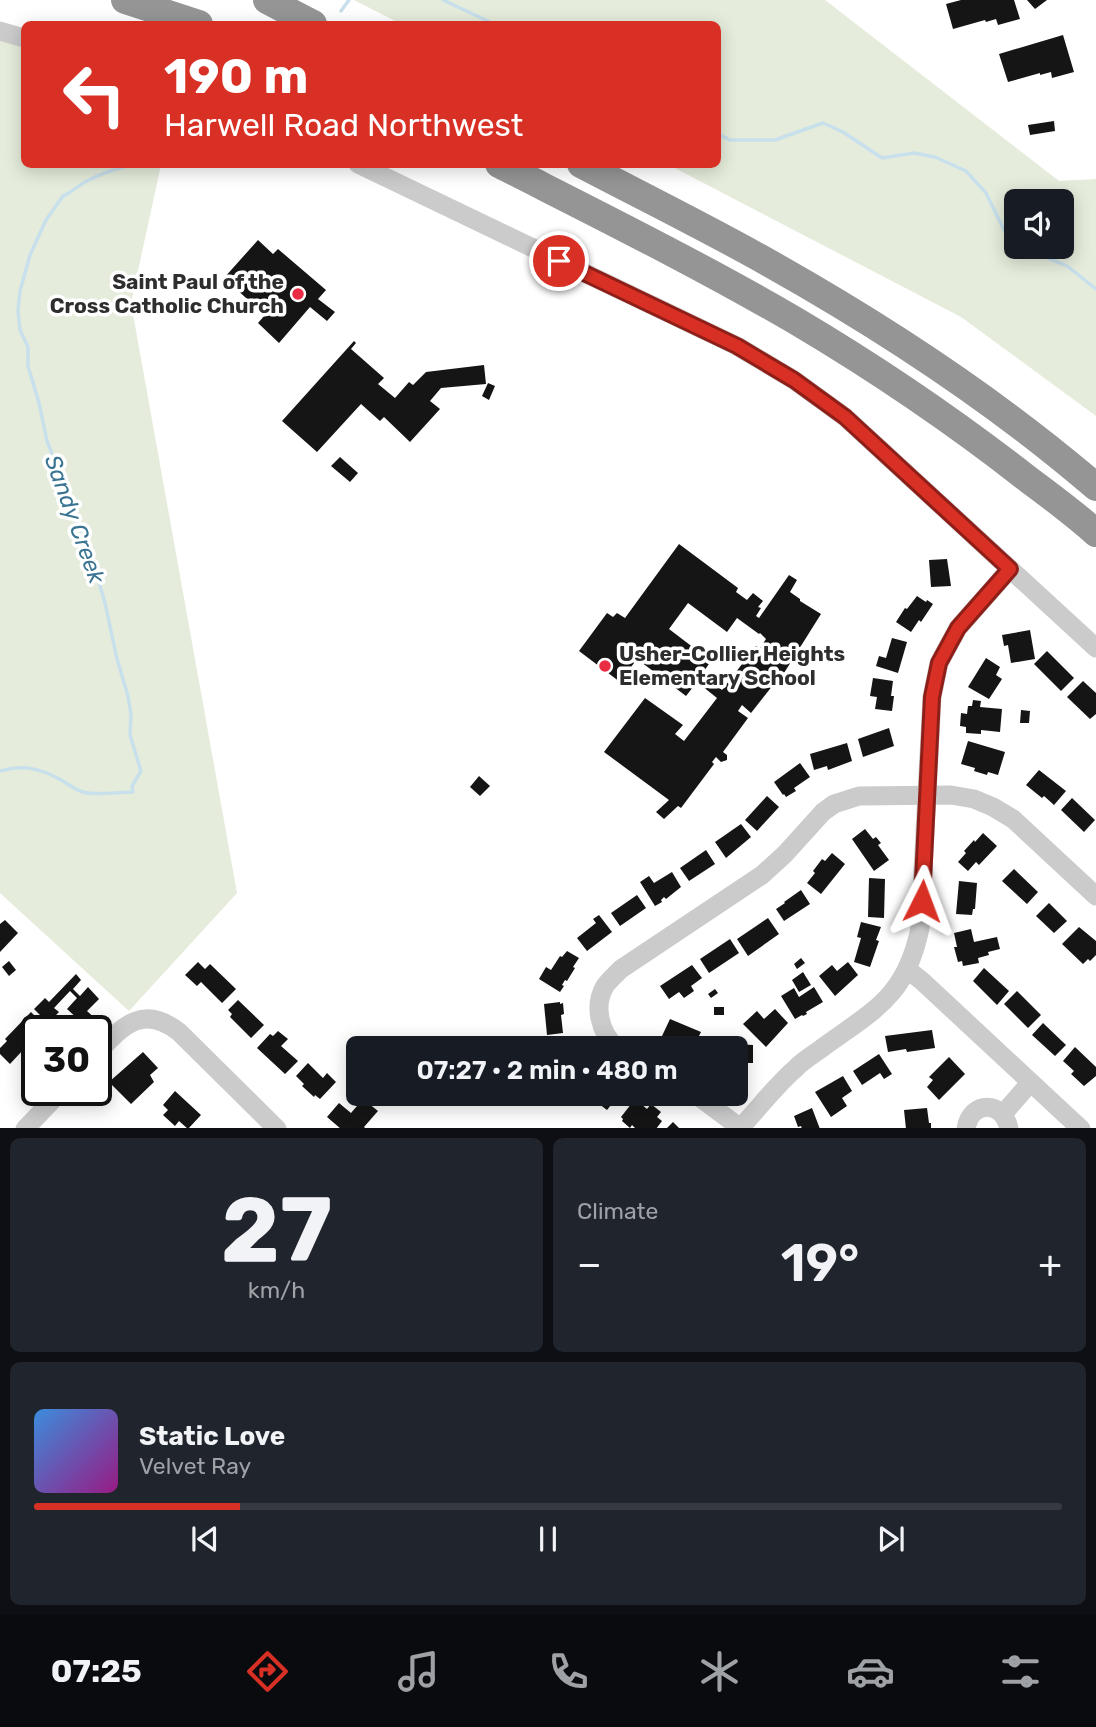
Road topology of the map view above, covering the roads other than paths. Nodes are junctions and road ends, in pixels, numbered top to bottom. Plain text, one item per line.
1 (125, 0) edge
2 (267, 0) edge
3 (189, 21) edge
4 (307, 21) edge
5 (0, 31) edge
6 (21, 37) edge
7 (366, 168) edge
8 (507, 168) edge
9 (589, 168) edge
10 (1096, 487) edge
11 (1096, 533) edge
12 (1010, 569) junction
13 (1096, 648) edge
14 (927, 795) junction
15 (1096, 896) edge
16 (908, 970) junction
17 (607, 1036) edge
18 (112, 1037) edge
19 (1030, 1083) junction
20 (47, 1106) edge
21 (711, 1106) edge
22 (1006, 1121) edge
23 (26, 1128) edge
24 (276, 1128) edge
25 (741, 1128) edge
26 (966, 1128) edge
27 (1080, 1128) edge

1 - 3 highway
2 - 4 highway
5 - 6 street
7 - 12 street
8 - 11 highway
9 - 10 highway
12 - 13 street
12 - 14 street
14 - 15 street
14 - 16 street
14 - 17 street
16 - 19 street
16 - 25 street
18 - 24 street
19 - 22 street
19 - 27 street
20 - 23 street
21 - 25 street
22 - 26 street

